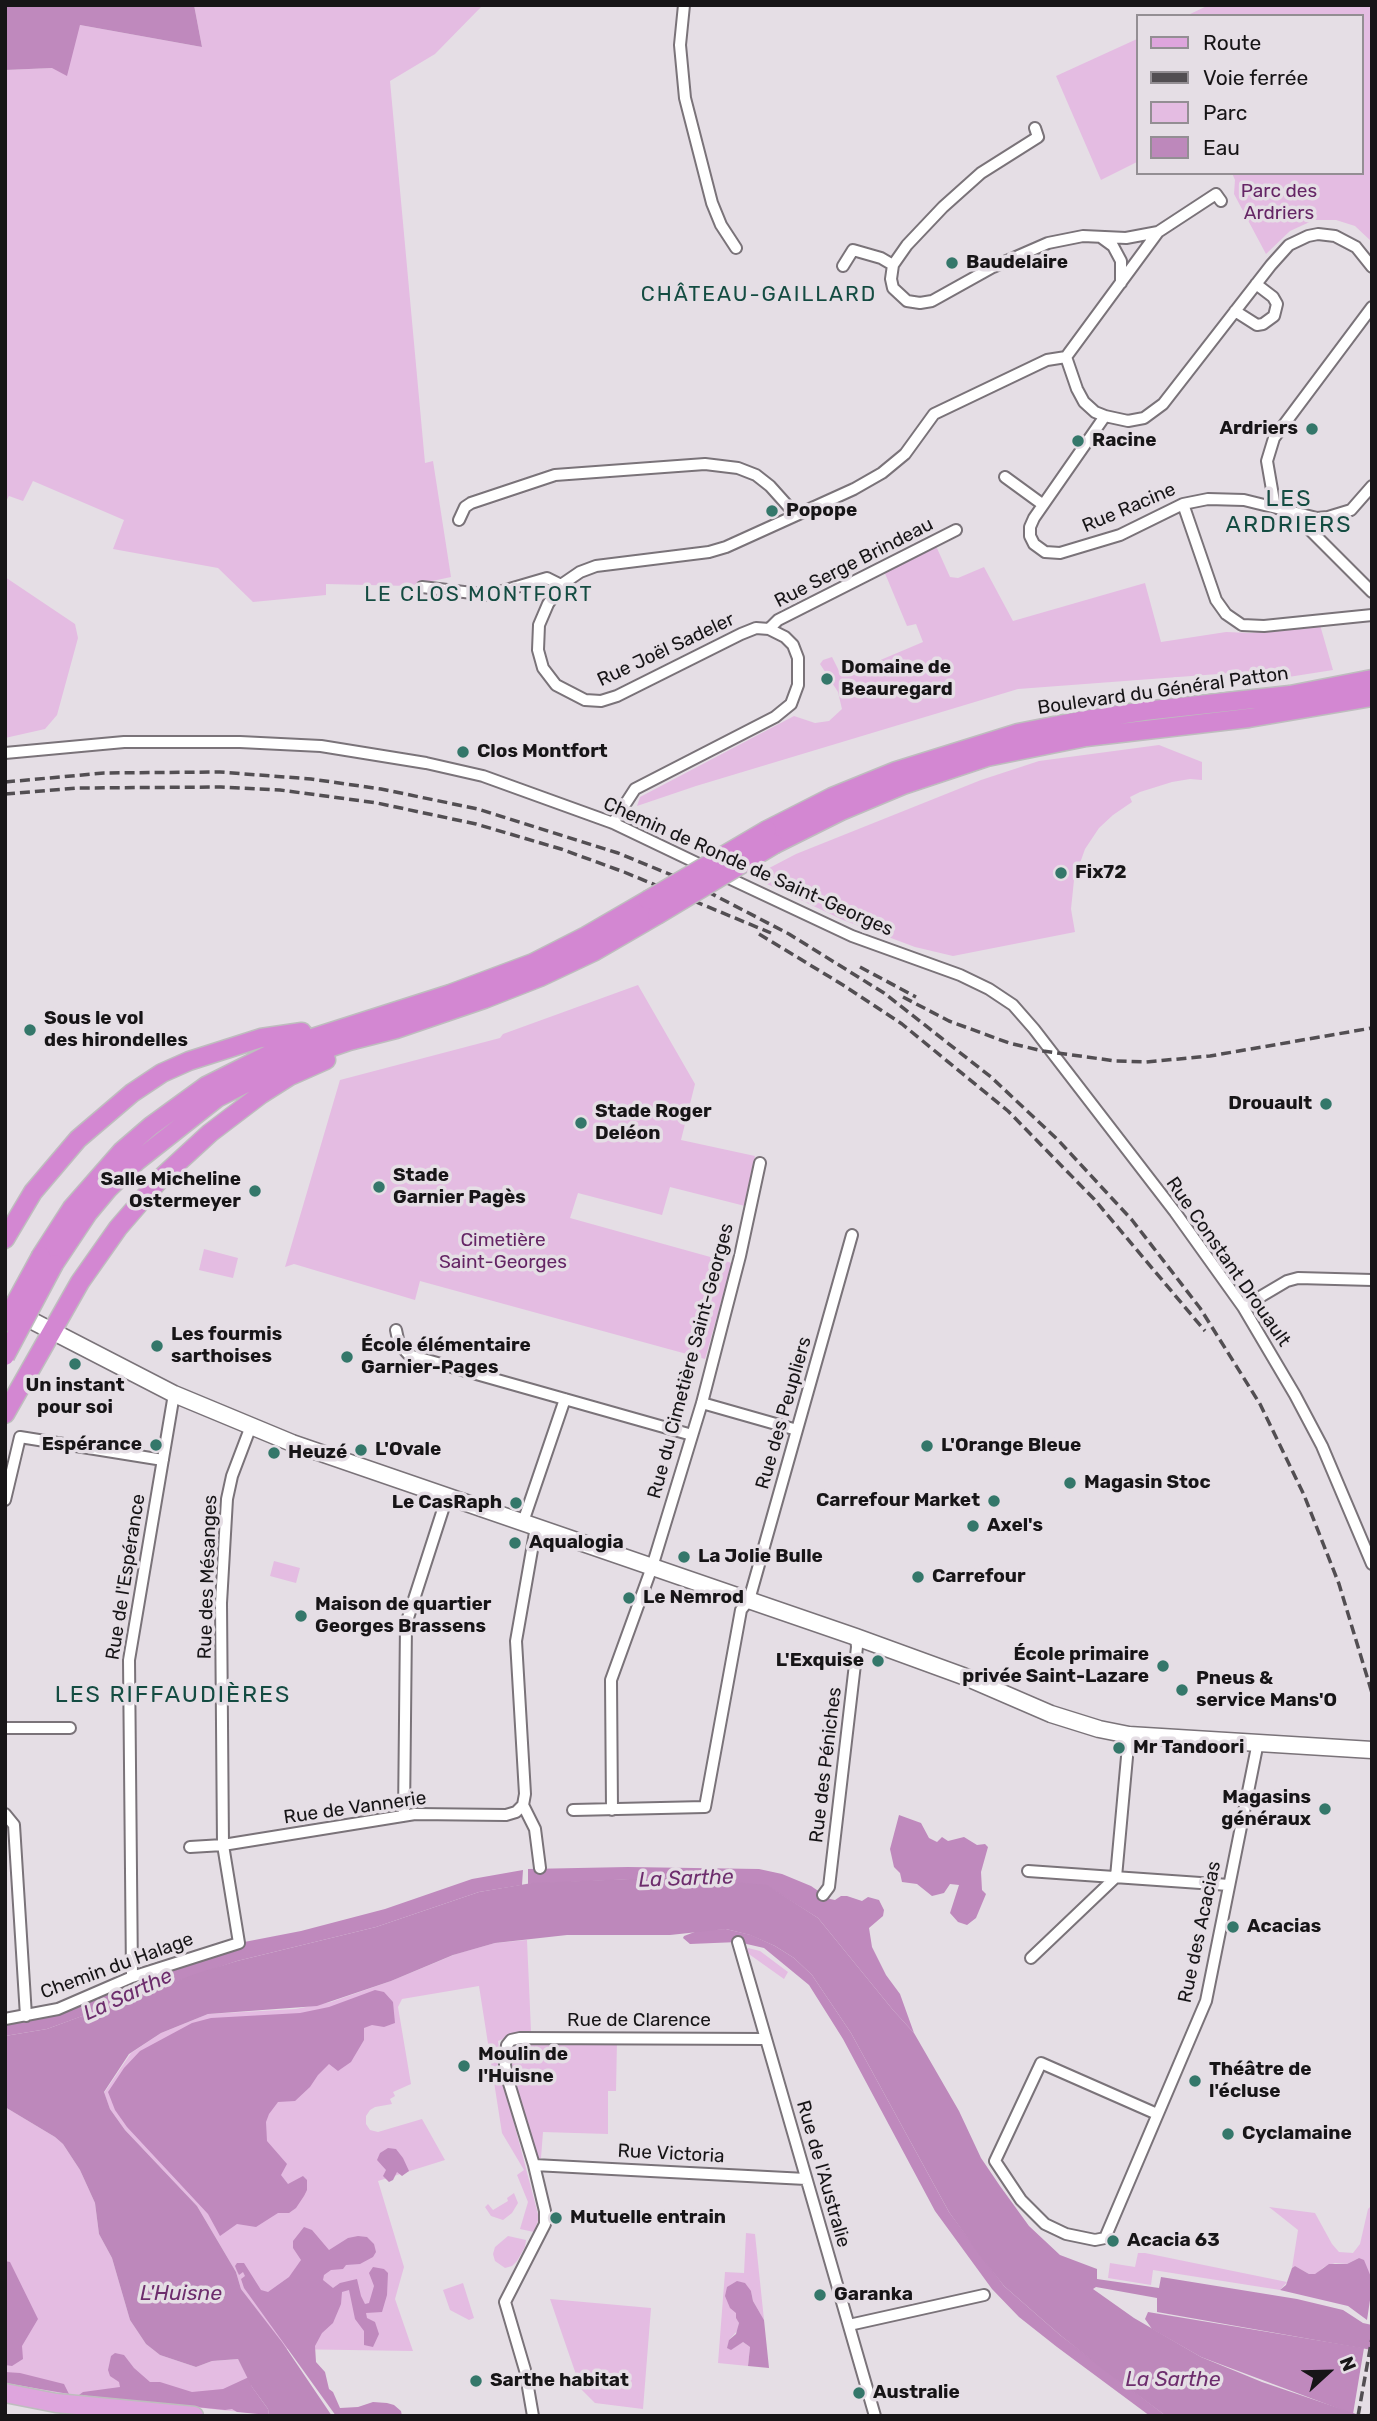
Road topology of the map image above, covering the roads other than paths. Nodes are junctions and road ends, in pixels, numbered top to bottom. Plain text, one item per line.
1 (684, 5) edge
2 (1035, 128) dead end
3 (1221, 201) dead end
4 (1158, 232) junction
5 (1102, 238) junction
6 (736, 248) dead end
7 (893, 265) junction
8 (843, 266) dead end
9 (1372, 267) edge
10 (1121, 283) junction
11 (1256, 284) junction
12 (1372, 307) edge
13 (1235, 312) junction
14 (1066, 357) junction
15 (1105, 416) junction
16 (1006, 477) dead end
17 (1372, 486) edge
18 (1042, 504) junction
19 (1183, 504) junction
20 (1275, 507) junction
21 (796, 515) junction
22 (1305, 515) junction
23 (459, 520) dead end
24 (956, 530) dead end
25 (561, 585) junction
26 (422, 587) dead end
27 (1372, 592) edge
28 (1372, 615) edge
29 (769, 629) junction
30 (1372, 670) edge
31 (1372, 679) edge
32 (1290, 695) junction
33 (1372, 697) edge
34 (1346, 703) junction
35 (1372, 705) edge
36 (5, 753) edge
37 (613, 823) junction
38 (771, 837) junction
39 (653, 907) junction
40 (1013, 1005) joint
41 (351, 1024) junction
42 (396, 1029) junction
43 (760, 1163) dead end
44 (852, 1235) dead end
45 (5, 1239) edge
46 (48, 1260) junction
47 (1372, 1280) edge
48 (5, 1307) edge
49 (1243, 1307) junction
50 (5, 1322) edge
51 (397, 1330) dead end
52 (53, 1332) junction
53 (5, 1356) edge
54 (174, 1394) junction
55 (565, 1399) junction
56 (702, 1404) junction
57 (5, 1414) edge
58 (251, 1426) junction
59 (797, 1430) junction
60 (692, 1435) junction
61 (163, 1460) junction
62 (447, 1497) junction
63 (5, 1500) edge
64 (529, 1525) junction
65 (1372, 1564) edge
66 (652, 1567) junction
67 (749, 1600) junction
68 (856, 1637) junction
69 (5, 1728) edge
70 (70, 1728) dead end
71 (1129, 1735) junction
72 (1258, 1742) junction
73 (1372, 1750) edge
74 (523, 1805) junction
75 (573, 1810) dead end
76 (612, 1810) junction
77 (8, 1816) edge
78 (404, 1816) junction
79 (223, 1845) junction
80 (190, 1847) dead end
81 (540, 1868) dead end
82 (1028, 1871) dead end
83 (1116, 1877) junction
84 (1228, 1885) junction
85 (823, 1895) dead end
86 (738, 1941) dead end
87 (239, 1943) joint
88 (1031, 1958) dead end
89 (132, 1977) junction
90 (26, 2015) junction
91 (5, 2019) edge
92 (766, 2039) junction
93 (1157, 2114) junction
94 (534, 2165) junction
95 (806, 2179) junction
96 (984, 2295) dead end
97 (849, 2325) junction
98 (5, 2393) edge
99 (194, 2416) edge
100 (533, 2416) edge
101 (875, 2416) edge

1 - 6 street
2 - 7 street
3 - 4 street
4 - 5 street
4 - 10 street
5 - 7 street
5 - 10 street
7 - 8 street
9 - 11 street
10 - 14 street
11 - 13 street
11 - 13 street
12 - 20 street
13 - 15 street
14 - 15 street
14 - 21 street, Rue Joël Sadeler
15 - 18 street, Rue Racine
16 - 18 street
17 - 22 street, Rue Racine
18 - 19 street, Rue Racine
19 - 20 street, Rue Racine
19 - 28 street
20 - 22 street, Rue Racine
21 - 23 street
21 - 25 street, Rue Joël Sadeler
22 - 27 street
24 - 29 street, Rue Serge Brindeau
25 - 26 street
25 - 29 street, Rue Joël Sadeler
29 - 37 street
30 - 32 highway
31 - 32 highway, Boulevard du Général Patton
32 - 38 highway, Boulevard du Général Patton
33 - 34 highway, Boulevard du Général Patton
34 - 35 highway
34 - 38 highway, Boulevard du Général Patton
36 - 37 street, Chemin de Ronde de Saint-Georges
37 - 40 street, Chemin de Ronde de Saint-Georges
38 - 39 highway, bridge
39 - 41 highway
39 - 42 highway
40 - 49 street, Rue Constant Drouault
41 - 45 highway
41 - 46 highway
42 - 46 highway
42 - 52 highway
43 - 56 street, Rue du Cimetière Saint-Georges
44 - 59 street, Rue des Peupliers
46 - 50 highway, bridge
46 - 53 highway, bridge
47 - 49 street
48 - 52 main road
49 - 65 street, Rue Constant Drouault
51 - 55 street
52 - 54 main road
52 - 57 highway
54 - 58 main road
54 - 61 street, Rue de l'Espérance
55 - 60 street
55 - 64 street
56 - 59 street
56 - 60 street, Rue du Cimetière Saint-Georges
58 - 62 main road
58 - 79 street, Rue des Mésanges
59 - 67 street, Rue des Peupliers
60 - 66 street, Rue du Cimetière Saint-Georges
61 - 63 street
61 - 89 street, Rue de l'Espérance
62 - 64 main road
62 - 78 street
64 - 66 main road
64 - 74 street
66 - 67 main road
66 - 76 street, Rue du Cimetière Saint-Georges
67 - 68 main road
67 - 76 street, Rue des Peupliers
68 - 71 main road
68 - 85 street, Rue des Péniches
69 - 70 street
71 - 72 main road
71 - 83 street
72 - 73 main road
72 - 84 street, Rue des Acacias
74 - 78 street, Rue de Vannerie
74 - 81 street
75 - 76 street
77 - 90 street
78 - 79 street, Rue de Vannerie
79 - 80 street, Rue de Vannerie
79 - 87 street, Rue des Mésanges
82 - 83 street
83 - 84 street
83 - 88 street
84 - 93 street, Rue des Acacias
86 - 92 street, Rue de l'Australie
87 - 89 street, Chemin du Halage
89 - 90 street, Chemin du Halage
90 - 91 street, Chemin du Halage
92 - 94 street, Rue de Clarence
92 - 95 street, Rue de l'Australie
93 - 93 street, Rue des Acacias
94 - 95 street, Rue Victoria
94 - 100 street
95 - 97 street, Rue de l'Australie
96 - 97 street
97 - 101 street, Rue de l'Australie
98 - 99 main road

